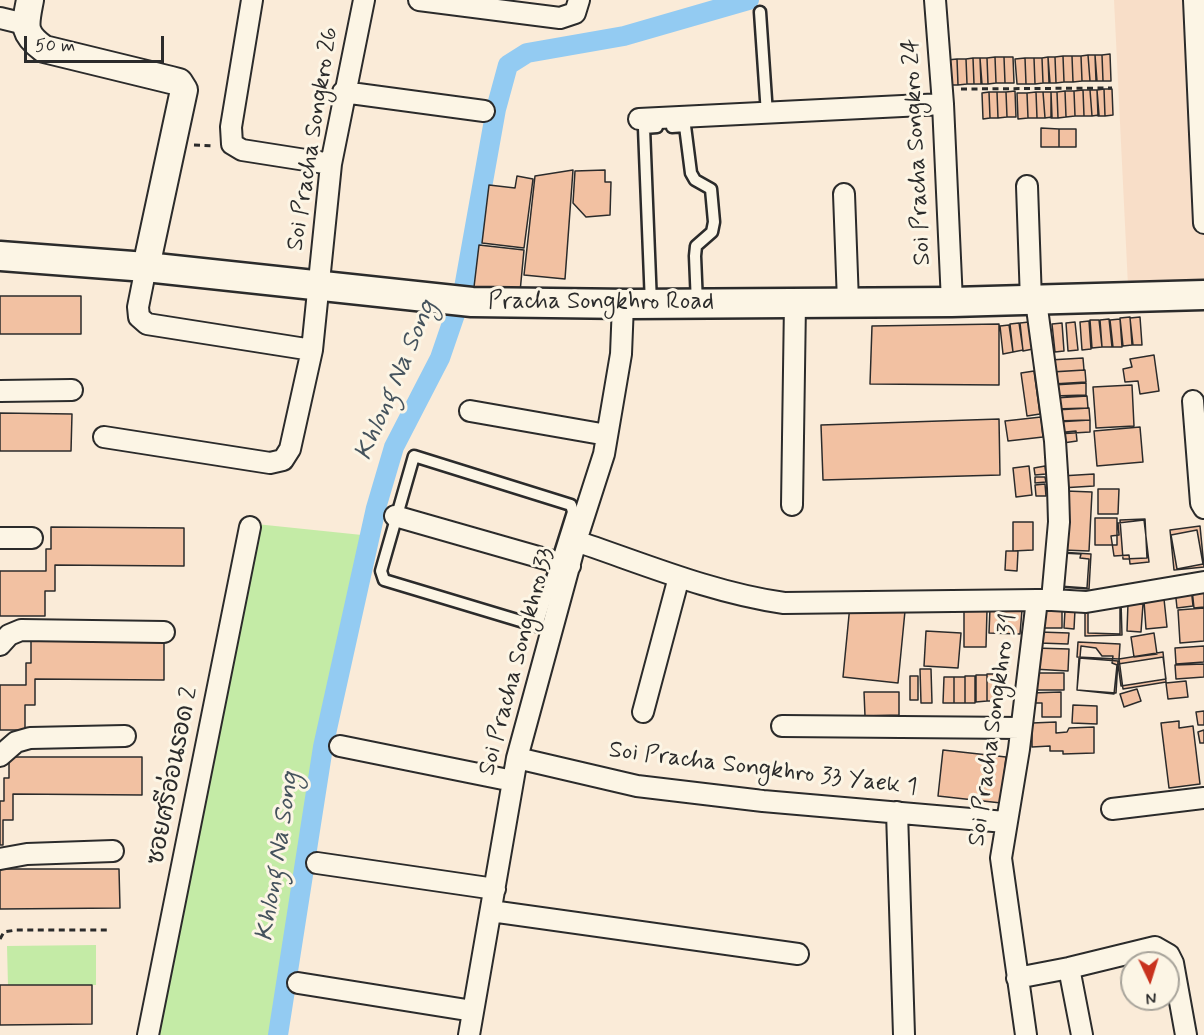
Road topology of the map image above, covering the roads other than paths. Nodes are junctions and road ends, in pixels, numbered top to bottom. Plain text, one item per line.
1 (252, 0) edge
2 (364, 0) edge
3 (419, 0) edge
4 (579, 0) edge
5 (935, 0) edge
6 (1194, 0) edge
7 (463, 3) edge
8 (28, 12) edge
9 (760, 12) dead end
10 (0, 18) edge
11 (343, 93) junction
12 (943, 96) junction
13 (484, 111) dead end
14 (767, 114) junction
15 (639, 119) dead end
16 (331, 164) junction
17 (1027, 186) dead end
18 (844, 194) dead end
19 (1204, 223) edge
20 (0, 256) edge
21 (146, 267) junction
22 (317, 286) junction
23 (1204, 295) edge
24 (1034, 301) junction
25 (848, 302) junction
26 (952, 302) junction
27 (795, 303) junction
28 (623, 304) junction
29 (651, 304) junction
30 (697, 304) junction
31 (312, 350) junction
32 (72, 390) dead end
33 (0, 391) edge
34 (1193, 401) dead end
35 (470, 411) dead end
36 (607, 435) junction
37 (104, 437) dead end
38 (792, 505) dead end
39 (1204, 508) edge
40 (395, 516) junction
41 (250, 527) dead end
42 (0, 538) edge
43 (32, 538) dead end
44 (576, 541) junction
45 (564, 564) junction
46 (679, 577) junction
47 (1204, 582) edge
48 (1045, 600) junction
49 (164, 632) dead end
50 (0, 645) edge
51 (644, 712) dead end
52 (782, 726) dead end
53 (1021, 728) junction
54 (125, 736) dead end
55 (340, 746) dead end
56 (0, 756) edge
57 (517, 758) junction
58 (513, 781) junction
59 (1204, 798) edge
60 (1112, 809) dead end
61 (897, 812) junction
62 (1005, 822) junction
63 (113, 851) dead end
64 (0, 859) edge
65 (317, 863) dead end
66 (495, 889) junction
67 (491, 911) junction
68 (798, 954) dead end
69 (1070, 968) junction
70 (1017, 978) junction
71 (298, 983) dead end
72 (473, 1011) junction
73 (148, 1035) edge
74 (469, 1035) edge
75 (904, 1035) edge
76 (1026, 1035) edge
77 (1082, 1035) edge
78 (1186, 1035) edge

1 - 16 street
2 - 11 street, Soi Pracha Songkro 26
3 - 7 street
4 - 7 street
5 - 12 street, Soi Pracha Songkro 24
6 - 19 street
8 - 10 street
8 - 21 street
9 - 14 lane
11 - 13 street
11 - 16 street, Soi Pracha Songkro 26
12 - 14 street
12 - 26 street, Soi Pracha Songkro 24
14 - 15 street
16 - 22 street, Soi Pracha Songkro 26
17 - 24 street, Soi Pracha Songkhro 31
18 - 25 street
20 - 21 main road, Pracha Songkhro Road
21 - 22 main road, Pracha Songkhro Road
21 - 31 street
22 - 28 main road, Pracha Songkhro Road
22 - 31 street, Soi Pracha Songkro 26
23 - 24 main road, Pracha Songkhro Road
24 - 26 main road, Pracha Songkhro Road
24 - 48 street, Soi Pracha Songkhro 31
25 - 26 main road, Pracha Songkhro Road
25 - 27 main road, Pracha Songkhro Road
27 - 30 main road, Pracha Songkhro Road
27 - 38 street
28 - 29 main road, Pracha Songkhro Road
28 - 36 street, Soi Pracha Songkhro 33
29 - 30 main road, Pracha Songkhro Road
29 - 30 lane
31 - 37 street, Soi Pracha Songkro 26
32 - 33 street
34 - 39 street
35 - 36 street
36 - 44 street, Soi Pracha Songkhro 33
40 - 45 street
40 - 45 lane
40 - 45 lane
41 - 73 street, ซอยศรีอ่อนรอด 2
42 - 43 street
44 - 45 street, Soi Pracha Songkhro 33
44 - 46 street
45 - 57 street, Soi Pracha Songkhro 33
46 - 48 street
46 - 51 street
47 - 48 street
48 - 53 street, Soi Pracha Songkhro 31
49 - 50 street
52 - 53 street
53 - 62 street, Soi Pracha Songkhro 31
54 - 56 street
55 - 58 street
57 - 58 street, Soi Pracha Songkhro 33
57 - 61 street, Soi Pracha Songkhro 33 Yaek 1
58 - 66 street, Soi Pracha Songkhro 33
59 - 60 street
61 - 62 street, Soi Pracha Songkhro 33 Yaek 1
61 - 75 street
62 - 70 street, Soi Pracha Songkhro 31
63 - 64 street
65 - 66 street
66 - 67 street, Soi Pracha Songkhro 33
67 - 68 street
67 - 72 street, Soi Pracha Songkhro 33
69 - 70 street
69 - 77 street
69 - 78 street
70 - 76 street, Soi Pracha Songkhro 31
71 - 72 street
72 - 74 street, Soi Pracha Songkhro 33

